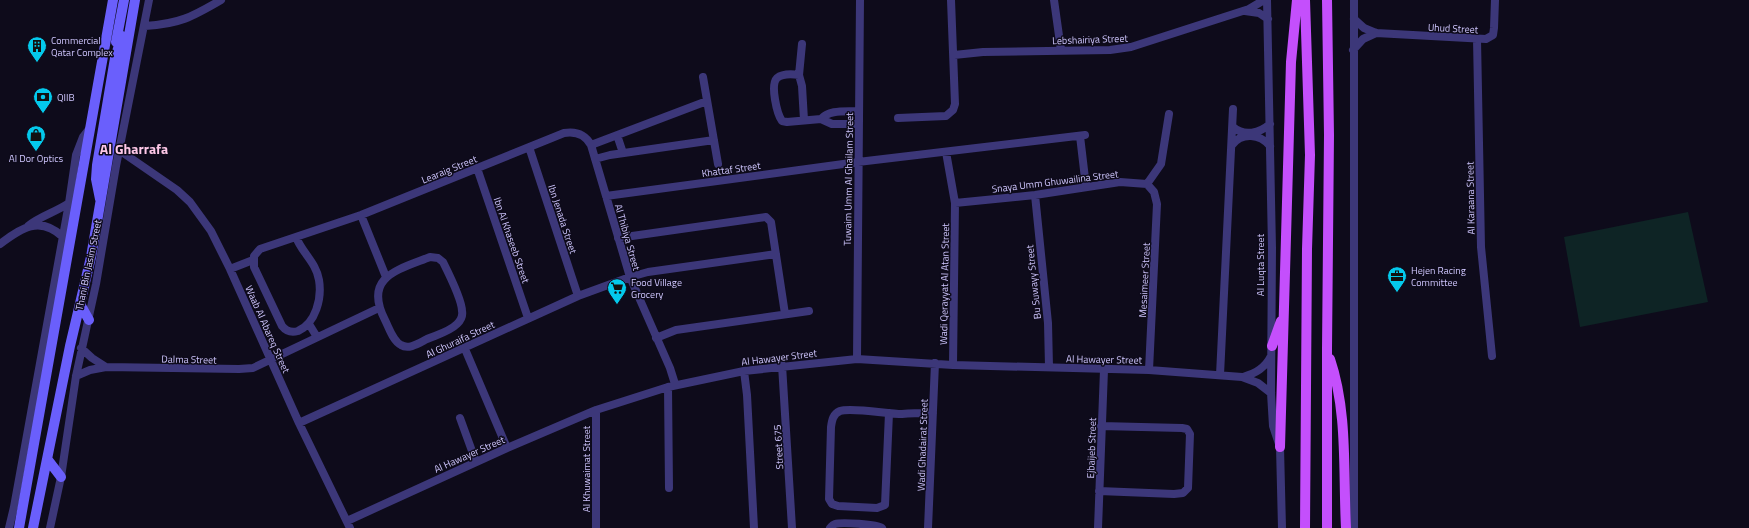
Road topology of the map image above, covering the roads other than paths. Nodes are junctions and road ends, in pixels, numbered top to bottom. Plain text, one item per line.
1 (113, 0) edge
2 (124, 0) edge
3 (128, 0) edge
4 (135, 0) edge
5 (149, 0) edge
6 (221, 0) edge
7 (860, 0) edge
8 (951, 0) edge
9 (1054, 0) edge
10 (1266, 0) edge
11 (1297, 0) edge
12 (1305, 0) edge
13 (1327, 0) edge
14 (1354, 0) edge
15 (1495, 0) edge
16 (1244, 11) junction
17 (1268, 19) junction
18 (1354, 19) junction
19 (145, 26) junction
20 (1376, 33) junction
21 (1477, 39) junction
22 (802, 44) dead end
23 (1061, 50) junction
24 (1353, 50) junction
25 (954, 55) junction
26 (115, 58) junction
27 (798, 75) junction
28 (702, 77) dead end
29 (707, 101) junction
30 (1233, 109) dead end
31 (859, 111) junction
32 (1169, 114) dead end
33 (898, 118) dead end
34 (821, 119) junction
35 (804, 120) junction
36 (859, 124) junction
37 (1270, 124) junction
38 (1233, 127) junction
39 (90, 128) junction
40 (617, 134) junction
41 (1250, 134) junction
42 (714, 140) junction
43 (591, 145) junction
44 (1232, 145) junction
45 (1270, 146) junction
46 (529, 147) junction
47 (119, 150) junction
48 (946, 152) junction
49 (623, 153) junction
50 (595, 159) junction
51 (858, 162) junction
52 (137, 163) junction
53 (718, 164) dead end
54 (116, 166) junction
55 (477, 168) junction
56 (1146, 184) junction
57 (1086, 187) junction
58 (1035, 195) junction
59 (606, 196) junction
60 (101, 202) junction
61 (69, 203) junction
62 (955, 203) junction
63 (361, 215) junction
64 (28, 227) junction
65 (63, 237) junction
66 (296, 237) junction
67 (618, 238) junction
68 (0, 244) edge
69 (776, 254) junction
70 (253, 260) junction
71 (230, 269) junction
72 (386, 277) junction
73 (630, 277) junction
74 (578, 296) junction
75 (80, 304) junction
76 (379, 308) junction
77 (809, 311) dead end
78 (785, 314) junction
79 (1284, 314) junction
80 (528, 318) junction
81 (89, 320) junction
82 (309, 324) junction
83 (317, 337) junction
84 (656, 338) junction
85 (81, 348) junction
86 (465, 348) junction
87 (1326, 349) junction
88 (1272, 351) junction
89 (1492, 356) dead end
90 (857, 359) junction
91 (271, 360) junction
92 (935, 363) junction
93 (953, 364) junction
94 (782, 365) junction
95 (106, 367) junction
96 (1049, 367) junction
97 (1104, 370) junction
98 (1150, 370) junction
99 (741, 371) junction
100 (1220, 375) junction
101 (76, 376) junction
102 (1242, 377) junction
103 (671, 386) junction
104 (1271, 393) junction
105 (596, 410) junction
106 (889, 413) junction
107 (933, 415) junction
108 (460, 418) dead end
109 (299, 423) junction
110 (1101, 426) junction
111 (1280, 447) junction
112 (507, 448) junction
113 (48, 460) junction
114 (476, 462) junction
115 (60, 477) junction
116 (669, 488) dead end
117 (1099, 491) junction
118 (348, 524) edge
119 (9, 528) edge
120 (19, 528) edge
121 (33, 528) edge
122 (50, 528) edge
123 (596, 528) edge
124 (754, 528) edge
125 (792, 528) edge
126 (830, 528) edge
127 (882, 528) edge
128 (928, 528) edge
129 (1098, 528) edge
130 (1282, 528) edge
131 (1305, 528) edge
132 (1327, 528) edge
133 (1346, 528) edge
134 (1354, 528) edge

1 - 39 main road, Thani Bin Jasim Street
2 - 26 main road
3 - 26 main road
4 - 60 main road, Thani Bin Jasim Street
5 - 19 street, Thani Bin Jasim Street
6 - 19 street
7 - 31 street, Tuwaim Umm Al Ghailam Street
8 - 25 street
9 - 23 street
10 - 16 street, Lebshairiya Street
10 - 17 street, Al Luqta Street
11 - 79 main road
12 - 131 main road
13 - 87 main road
14 - 18 street
15 - 21 street, Uhud Street
16 - 17 street
16 - 23 street, Lebshairiya Street
17 - 37 street, Al Luqta Street
18 - 20 street, Uhud Street
18 - 24 street
19 - 47 street, Thani Bin Jasim Street
20 - 21 street, Uhud Street
20 - 24 street
21 - 89 street, Al Karaana Street
22 - 27 street
23 - 25 street, Lebshairiya Street
24 - 134 street
25 - 33 street
26 - 60 main road
27 - 35 street
27 - 35 street
28 - 29 street
29 - 40 street
29 - 42 street
30 - 38 street
31 - 34 street
31 - 36 street, Tuwaim Umm Al Ghailam Street
32 - 56 street
34 - 35 street
34 - 36 street
36 - 51 street, Tuwaim Umm Al Ghailam Street
37 - 41 street
37 - 45 street, Al Luqta Street
38 - 41 street
38 - 44 street
39 - 61 street, Thani Bin Jasim Street
39 - 120 main road, Thani Bin Jasim Street
40 - 43 street
40 - 49 street
41 - 44 street
41 - 45 street
42 - 49 street
42 - 53 street
43 - 46 street, Learaig Street
43 - 50 street
44 - 100 street
45 - 88 street, Al Luqta Street
46 - 55 street, Learaig Street
46 - 74 street, Ibn Jenada Street
47 - 52 street, Waab Al Abareq Street
47 - 54 street, Thani Bin Jasim Street
48 - 51 street
48 - 57 street
48 - 62 street
49 - 50 street
50 - 59 street, Al Thibiya Street
51 - 59 street, Khattaf Street
51 - 90 street, Tuwaim Umm Al Ghailam Street
52 - 54 street
52 - 71 street, Waab Al Abareq Street
54 - 81 street, Thani Bin Jasim Street
55 - 63 street, Learaig Street
55 - 80 street, Ibn Al Khaseeb Street
56 - 57 street, Snaya Umm Ghuwailina Street
56 - 98 street, Mesaimeer Street
57 - 58 street, Snaya Umm Ghuwailina Street
58 - 62 street, Snaya Umm Ghuwailina Street
58 - 96 street, Bu Suwayy Street
59 - 67 street, Al Thibiya Street
60 - 75 main road, Thani Bin Jasim Street
61 - 64 street
61 - 65 street, Thani Bin Jasim Street
62 - 93 street, Wadi Qerayyat Al Atan Street
63 - 66 street, Learaig Street
63 - 72 street
64 - 65 street
64 - 68 street
65 - 119 street, Thani Bin Jasim Street
66 - 70 street, Learaig Street
66 - 82 street
67 - 69 street
67 - 73 street, Al Thibiya Street
69 - 73 street, Al Ghuraifa Street
69 - 78 street
70 - 71 street
70 - 82 street
71 - 91 street, Waab Al Abareq Street
72 - 76 street
72 - 76 street
73 - 74 street, Al Ghuraifa Street
73 - 84 street, Al Thibiya Street
74 - 80 street, Al Ghuraifa Street
75 - 81 main road
75 - 113 main road, Thani Bin Jasim Street
76 - 83 street, Dalma Street
77 - 78 street
78 - 84 street
79 - 88 main road
79 - 111 main road
80 - 86 street, Al Ghuraifa Street
81 - 85 street, Thani Bin Jasim Street
82 - 83 street
83 - 91 street, Dalma Street
84 - 103 street, Al Thibiya Street
85 - 95 street
85 - 101 street, Thani Bin Jasim Street
86 - 109 street, Al Ghuraifa Street
86 - 112 street
87 - 132 main road
87 - 133 main road
88 - 102 street, Al Hawayer Street
88 - 104 street, Al Luqta Street
90 - 92 street, Al Hawayer Street
90 - 94 street, Al Hawayer Street
91 - 95 street, Dalma Street
91 - 109 street, Waab Al Abareq Street
92 - 93 street, Al Hawayer Street
92 - 107 street, Wadi Ghadairat Street
93 - 96 street, Al Hawayer Street
94 - 99 street, Al Hawayer Street
94 - 125 street, Street 675
95 - 101 street, Dalma Street
96 - 97 street, Al Hawayer Street
97 - 98 street, Al Hawayer Street
97 - 110 street, Ejbaijeb Street
98 - 100 street, Al Hawayer Street
99 - 103 street, Al Hawayer Street
99 - 124 street
100 - 102 street, Al Hawayer Street
101 - 115 street, Thani Bin Jasim Street
102 - 104 street, Al Hawayer Street
103 - 105 street, Al Hawayer Street
103 - 116 street, Al Thibiya Street
104 - 111 street, Al Luqta Street
105 - 112 street, Al Hawayer Street
105 - 123 street, Al Khuwaimat Street
106 - 106 street
106 - 107 street
107 - 128 street, Wadi Ghadairat Street
108 - 114 street
109 - 118 street, Waab Al Abareq Street
110 - 117 street, Ejbaijeb Street
110 - 117 street
111 - 130 street, Al Luqta Street
112 - 114 street, Al Hawayer Street
113 - 115 main road
113 - 121 main road, Thani Bin Jasim Street
114 - 118 street, Al Hawayer Street
115 - 122 street, Thani Bin Jasim Street
117 - 129 street, Ejbaijeb Street
126 - 127 street

